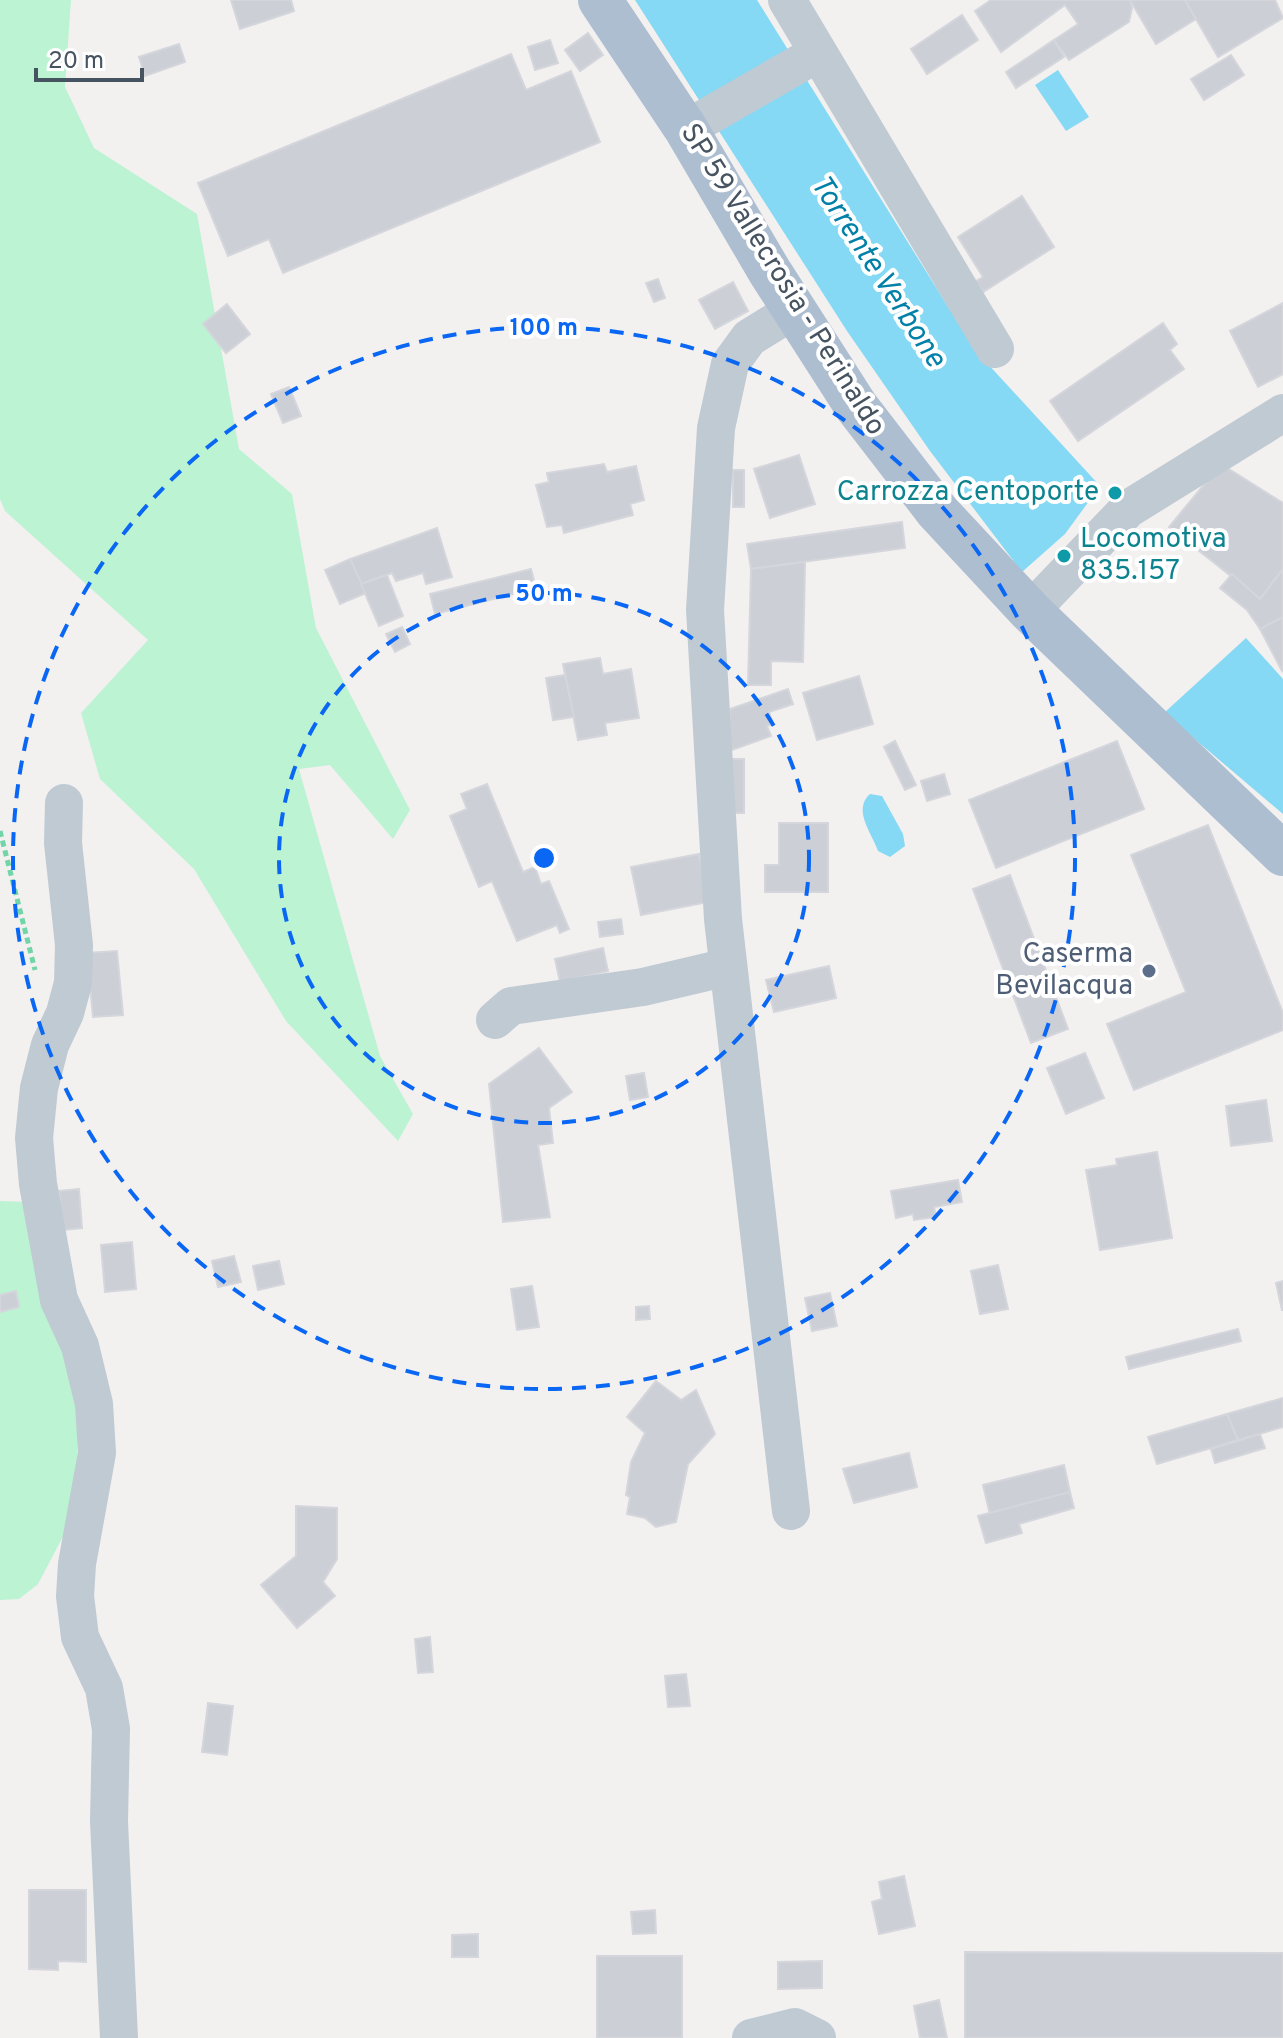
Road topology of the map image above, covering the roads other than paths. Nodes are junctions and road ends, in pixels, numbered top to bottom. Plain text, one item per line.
1 (600, 0) edge
2 (787, 0) edge
3 (812, 57) junction
4 (694, 124) junction
5 (794, 310) junction
6 (995, 349) dead end
7 (1283, 413) edge
8 (1030, 611) junction
9 (64, 803) dead end
10 (1283, 854) edge
11 (728, 967) junction
12 (495, 1020) dead end
13 (791, 1511) dead end
14 (119, 2038) edge
15 (751, 2038) edge
16 (817, 2038) edge

1 - 4 main road, SP 59 Vallecrosia - Perinaldo
2 - 3 street
3 - 4 street
3 - 6 street
4 - 5 main road, SP 59 Vallecrosia - Perinaldo
5 - 8 main road, SP 59 Vallecrosia - Perinaldo
5 - 11 street
7 - 8 street
8 - 10 main road, SP 59 Vallecrosia - Perinaldo
9 - 14 street
11 - 12 street
11 - 13 street
15 - 16 street

